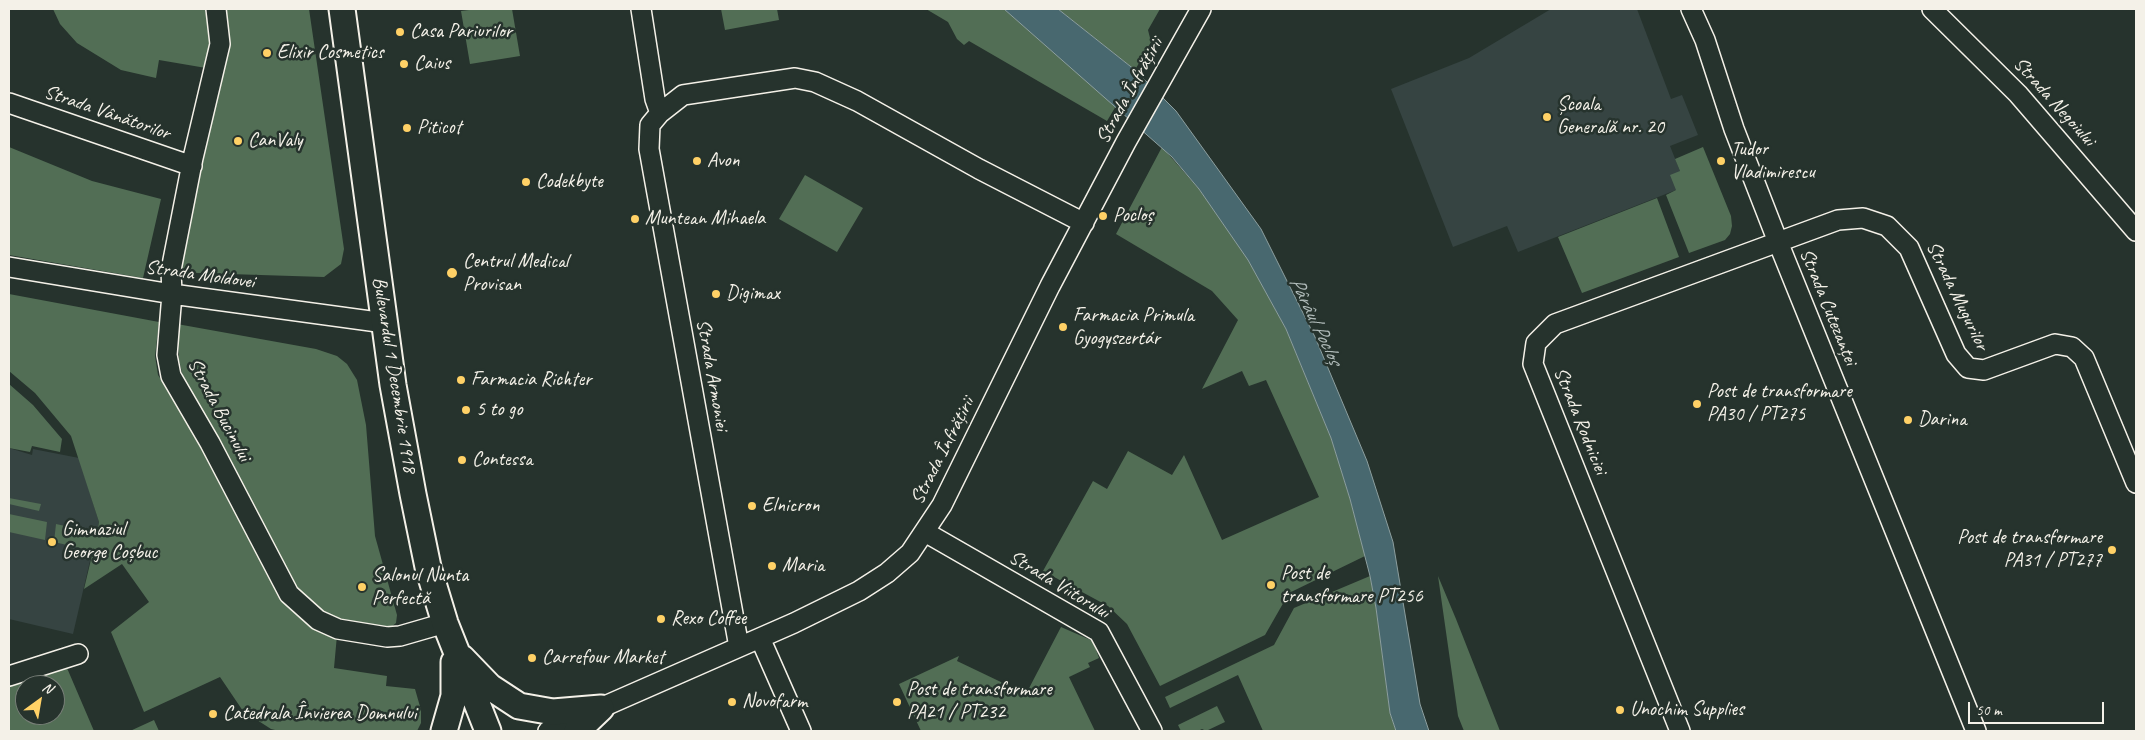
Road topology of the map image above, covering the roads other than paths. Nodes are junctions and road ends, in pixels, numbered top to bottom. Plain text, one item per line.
1 (216, 9) edge
2 (342, 9) edge
3 (641, 9) edge
4 (1201, 9) edge
5 (1691, 9) edge
6 (1932, 9) edge
7 (9, 103) edge
8 (660, 114) junction
9 (192, 166) junction
10 (1084, 223) junction
11 (2136, 231) edge
12 (1778, 242) junction
13 (9, 267) edge
14 (172, 294) junction
15 (385, 323) junction
16 (2136, 483) edge
17 (925, 532) junction
18 (444, 622) junction
19 (760, 638) junction
20 (739, 647) junction
21 (454, 650) junction
22 (78, 654) dead end
23 (9, 676) edge
24 (601, 708) junction
25 (444, 731) edge
26 (488, 731) edge
27 (548, 731) edge
28 (577, 731) edge
29 (801, 731) edge
30 (1152, 731) edge
31 (1680, 731) edge
32 (1976, 731) edge

1 - 9 street, Strada Bucinului
2 - 15 main road, Bulevardul 1 Decembrie 1918
3 - 8 street
4 - 10 street, Strada Înfrățirii
5 - 12 street, Strada Cutezanței
6 - 11 street, Strada Negoiului
7 - 9 street, Strada Vânătorilor
8 - 10 street, Strada Armoniei
8 - 20 street, Strada Armoniei
9 - 14 street, Strada Bucinului
10 - 17 street, Strada Înfrățirii
12 - 16 street, Strada Mugurilor
12 - 31 street, Strada Rodniciei
12 - 32 street, Strada Cutezanței
13 - 14 street, Strada Moldovei
14 - 15 street, Strada Moldovei
14 - 18 street, Strada Bucinului
15 - 18 main road, Bulevardul 1 Decembrie 1918
17 - 19 street, Strada Înfrățirii
17 - 30 street, Strada Viitorului
18 - 21 main road, Bulevardul 1 Decembrie 1918
19 - 20 street, Strada Înfrățirii
19 - 29 street
20 - 24 street, Strada Înfrățirii
21 - 24 main road
21 - 25 main road
21 - 26 main road, Bulevardul 1 Decembrie 1918
22 - 23 street
24 - 27 street, Strada Înfrățirii
24 - 28 main road

